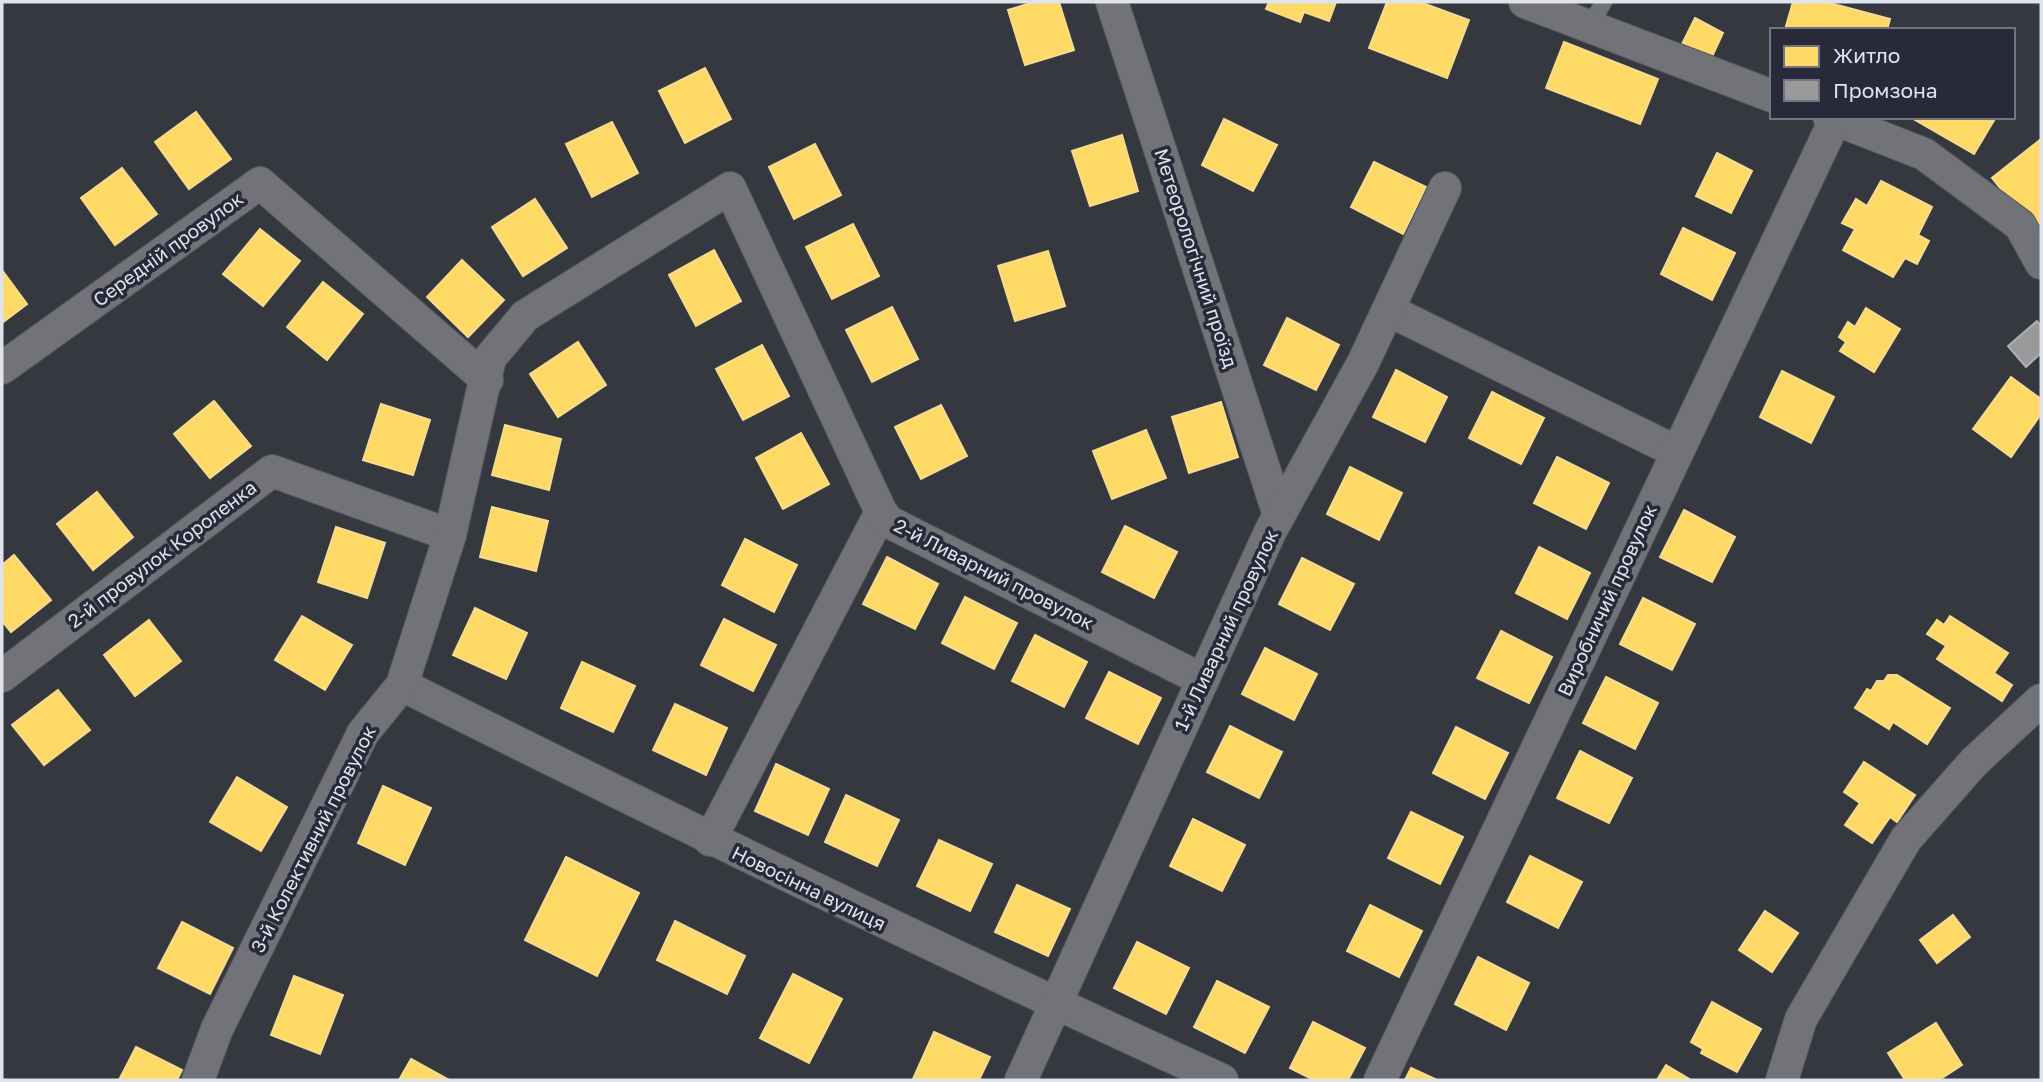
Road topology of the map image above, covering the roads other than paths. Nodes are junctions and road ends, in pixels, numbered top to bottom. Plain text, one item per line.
1 (1112, 2) edge
2 (1525, 2) edge
3 (1596, 14) edge
4 (1770, 95) edge
5 (1832, 119) edge
6 (1835, 119) edge
7 (730, 188) joint
8 (1445, 188) dead end
9 (2041, 263) edge
10 (1388, 310) junction
11 (2, 368) edge
12 (486, 380) junction
13 (1677, 452) junction
14 (881, 512) junction
15 (1279, 514) junction
16 (450, 535) junction
17 (2, 676) edge
18 (1203, 680) junction
19 (402, 685) junction
20 (2041, 700) edge
21 (710, 840) junction
22 (1056, 1004) junction
23 (198, 1080) edge
24 (1021, 1080) edge
25 (1222, 1080) edge
26 (1380, 1080) edge
27 (1782, 1080) edge

1 - 15 street, Метеорологічний проїзд
2 - 3 street
3 - 4 street
5 - 13 street, Виробничий провулок
6 - 9 street
7 - 12 street, 3-й Колективний провулок
7 - 14 street, 2-й Ливарний провулок
8 - 10 street, 1-й Ливарний провулок
10 - 13 street
10 - 15 street, 1-й Ливарний провулок
11 - 12 street, Середній провулок
12 - 16 street, 3-й Колективний провулок
13 - 26 street, Виробничий провулок
14 - 18 street, 2-й Ливарний провулок
14 - 21 street
15 - 18 street, 1-й Ливарний провулок
16 - 17 street, 2-й провулок Короленка
16 - 19 street, 3-й Колективний провулок
18 - 22 street, 1-й Ливарний провулок
19 - 21 street, Новосінна вулиця
19 - 23 street, 3-й Колективний провулок
20 - 27 street
21 - 22 street, Новосінна вулиця
22 - 24 street, 1-й Ливарний провулок
22 - 25 street, Новосінна вулиця

